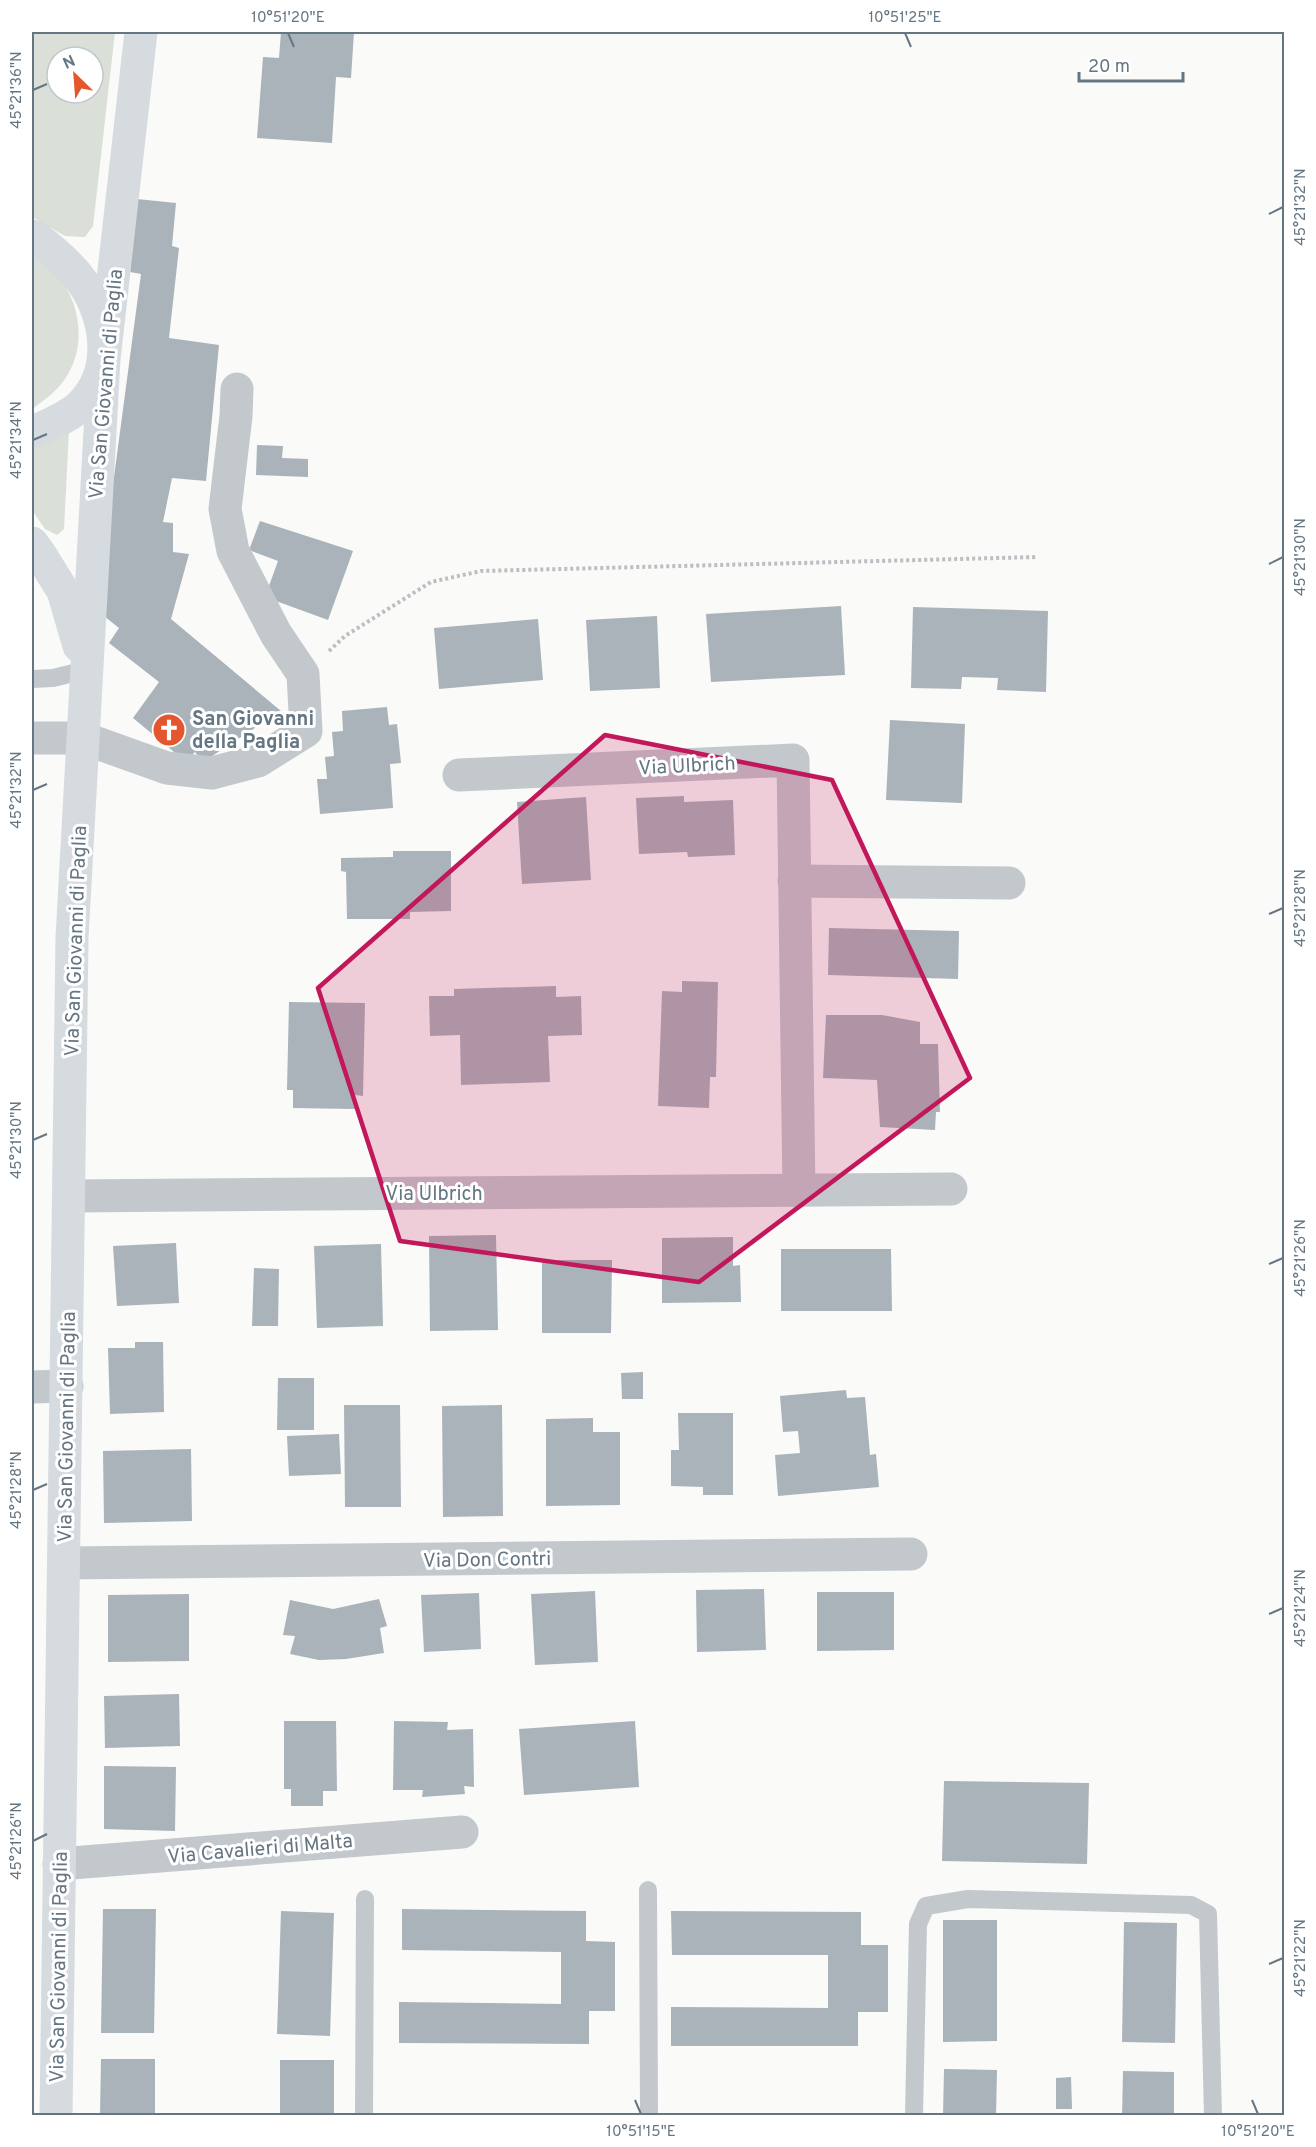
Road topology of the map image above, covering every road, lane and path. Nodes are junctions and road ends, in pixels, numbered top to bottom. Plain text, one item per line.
1 (141, 32) edge
2 (32, 236) edge
3 (104, 359) junction
4 (237, 389) dead end
5 (32, 433) edge
6 (34, 549) edge
7 (1038, 557) dead end
8 (86, 670) junction
9 (303, 674) junction
10 (32, 679) edge
11 (32, 738) edge
12 (83, 738) junction
13 (459, 775) dead end
14 (794, 881) junction
15 (1008, 883) dead end
16 (951, 1189) dead end
17 (799, 1191) junction
18 (69, 1196) junction
19 (67, 1386) junction
20 (32, 1387) edge
21 (911, 1554) dead end
22 (64, 1563) junction
23 (462, 1832) dead end
24 (59, 1864) junction
25 (648, 1890) dead end
26 (365, 1899) dead end
27 (56, 2115) edge
28 (364, 2115) edge
29 (649, 2115) edge
30 (915, 2115) edge
31 (1213, 2115) edge

1 - 3 main road, Via San Giovanni di Paglia
2 - 3 main road
3 - 5 main road
3 - 8 main road, Via San Giovanni di Paglia
4 - 9 street
6 - 8 main road
7 - 9 path
8 - 10 lane
8 - 12 main road, Via San Giovanni di Paglia
9 - 12 street
11 - 12 street
12 - 18 main road, Via San Giovanni di Paglia
13 - 14 street, Via Ulbrich
14 - 15 street
14 - 17 street, Via Ulbrich
16 - 17 street, Via Ulbrich
17 - 18 street, Via Ulbrich
18 - 19 main road, Via San Giovanni di Paglia
19 - 20 street
19 - 22 main road, Via San Giovanni di Paglia
21 - 22 street, Via Don Contri
22 - 24 main road, Via San Giovanni di Paglia
23 - 24 street, Via Cavalieri di Malta
24 - 27 main road, Via San Giovanni di Paglia
25 - 29 lane
26 - 28 lane
30 - 31 lane

